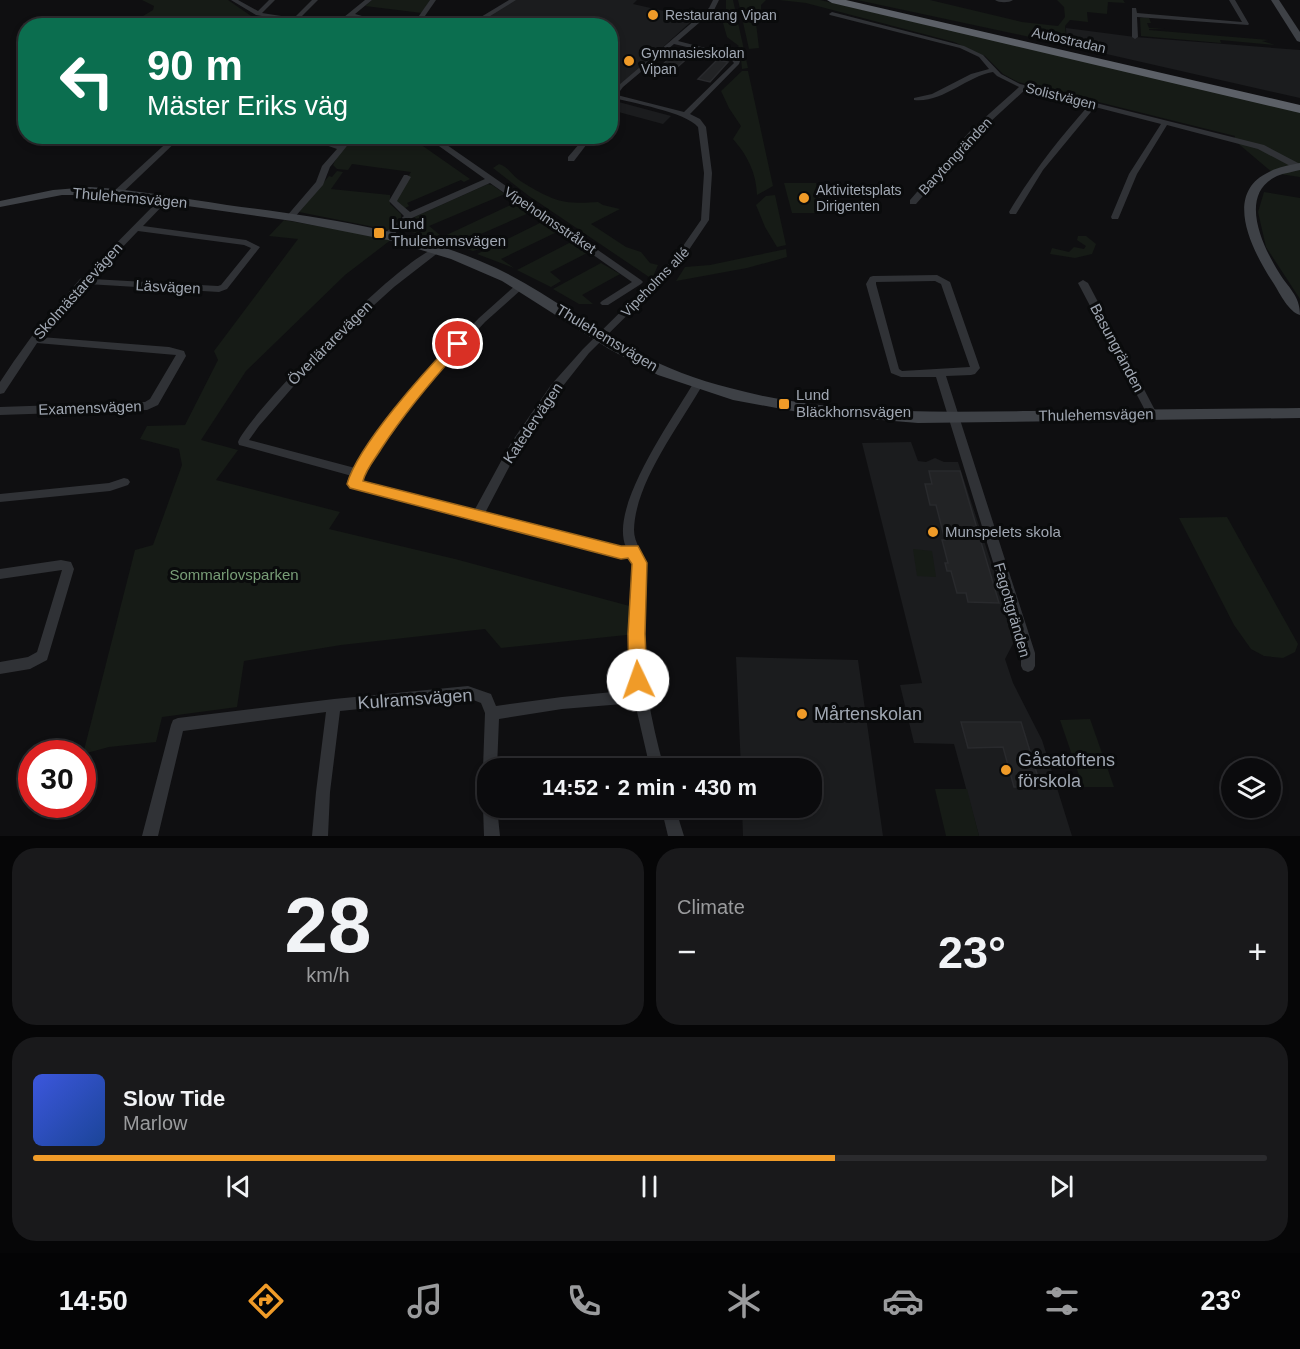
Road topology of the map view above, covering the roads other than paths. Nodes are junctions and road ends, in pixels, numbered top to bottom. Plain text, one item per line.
1 (234, 0) edge
2 (272, 0) edge
3 (315, 0) edge
4 (369, 0) edge
5 (433, 0) edge
6 (513, 0) edge
7 (716, 0) edge
8 (832, 0) edge
9 (847, 0) edge
10 (998, 0) edge
11 (1010, 0) edge
12 (1232, 0) edge
13 (1275, 0) edge
14 (258, 14) junction
15 (832, 14) dead end
16 (350, 15) junction
17 (283, 18) edge
18 (298, 18) edge
19 (346, 18) edge
20 (363, 18) edge
21 (420, 18) edge
22 (483, 18) edge
23 (1135, 37) dead end
24 (1300, 39) edge
25 (672, 42) junction
26 (994, 70) junction
27 (1024, 87) junction
28 (618, 90) edge
29 (618, 97) edge
30 (916, 99) dead end
31 (1093, 105) junction
32 (1300, 106) edge
33 (685, 115) junction
34 (1165, 123) junction
35 (170, 144) edge
36 (328, 144) edge
37 (344, 144) edge
38 (439, 144) edge
39 (583, 144) edge
40 (341, 148) junction
41 (571, 159) dead end
42 (1299, 166) edge
43 (407, 177) dead end
44 (490, 180) junction
45 (116, 194) junction
46 (164, 200) junction
47 (914, 202) dead end
48 (0, 204) edge
49 (1013, 212) dead end
50 (409, 216) junction
51 (290, 217) junction
52 (1115, 217) dead end
53 (136, 228) junction
54 (388, 235) junction
55 (436, 250) junction
56 (83, 281) junction
57 (1083, 283) dead end
58 (520, 286) junction
59 (605, 303) dead end
60 (1300, 311) edge
61 (601, 337) junction
62 (34, 340) junction
63 (940, 373) junction
64 (698, 384) junction
65 (0, 390) edge
66 (0, 411) edge
67 (1300, 413) edge
68 (1152, 414) junction
69 (952, 417) junction
70 (358, 473) junction
71 (124, 482) dead end
72 (0, 498) edge
73 (477, 517) junction
74 (633, 551) junction
75 (0, 574) edge
76 (1028, 666) dead end
77 (0, 668) edge
78 (640, 696) junction
79 (334, 705) junction
80 (492, 713) junction
81 (490, 758) edge
82 (655, 758) edge
83 (491, 818) edge
84 (671, 818) edge
85 (150, 836) edge
86 (320, 836) edge
87 (492, 836) edge
88 (676, 836) edge

1 - 14 street
2 - 14 street
3 - 18 street
4 - 16 street
5 - 21 street
6 - 22 street
7 - 25 street
8 - 32 highway, Autostradan
9 - 32 highway, Autostradan
10 - 11 street
12 - 23 street
13 - 24 street
14 - 17 street
15 - 26 street, Solistvägen
16 - 19 street
16 - 20 street
25 - 28 street
25 - 33 street
26 - 27 street, Solistvägen
26 - 30 street
27 - 31 street, Solistvägen
27 - 47 street, Barytongränden
29 - 33 street
31 - 34 street, Solistvägen
31 - 49 street
33 - 61 street, Vipeholms allé
34 - 42 street, Solistvägen
34 - 52 street
35 - 45 street
36 - 40 street
37 - 40 street
38 - 44 street, Vipeholmsstråket
39 - 41 street
40 - 51 street
42 - 60 street
43 - 50 street
44 - 50 street
44 - 59 street, Vipeholmsstråket
45 - 46 street, Thulehemsvägen
45 - 48 street, Thulehemsvägen
46 - 51 street, Thulehemsvägen
46 - 53 street, Skolmästarevägen
50 - 54 street
51 - 54 street, Thulehemsvägen
53 - 56 street, Skolmästarevägen
53 - 56 street, Läsvägen
54 - 55 street, Thulehemsvägen
55 - 58 street, Thulehemsvägen
55 - 70 street, Överlärarevägen
56 - 62 street, Skolmästarevägen
57 - 68 street, Basungränden
58 - 61 street, Thulehemsvägen
58 - 70 street
61 - 64 street, Thulehemsvägen
61 - 73 street, Katedervägen
62 - 65 street, Skolmästarevägen
62 - 66 street, Examensvägen
63 - 63 street
63 - 69 street, Fagottgränden
64 - 69 street, Thulehemsvägen
64 - 74 street
67 - 68 street, Thulehemsvägen
68 - 69 street, Thulehemsvägen
69 - 76 street, Fagottgränden
70 - 73 street
71 - 72 street
73 - 74 street
74 - 78 street
75 - 77 street
78 - 80 street, Kulramsvägen
78 - 82 street
79 - 80 street, Kulramsvägen
79 - 85 street, Kulramsvägen
79 - 86 street
80 - 81 street
83 - 87 street
84 - 88 street

